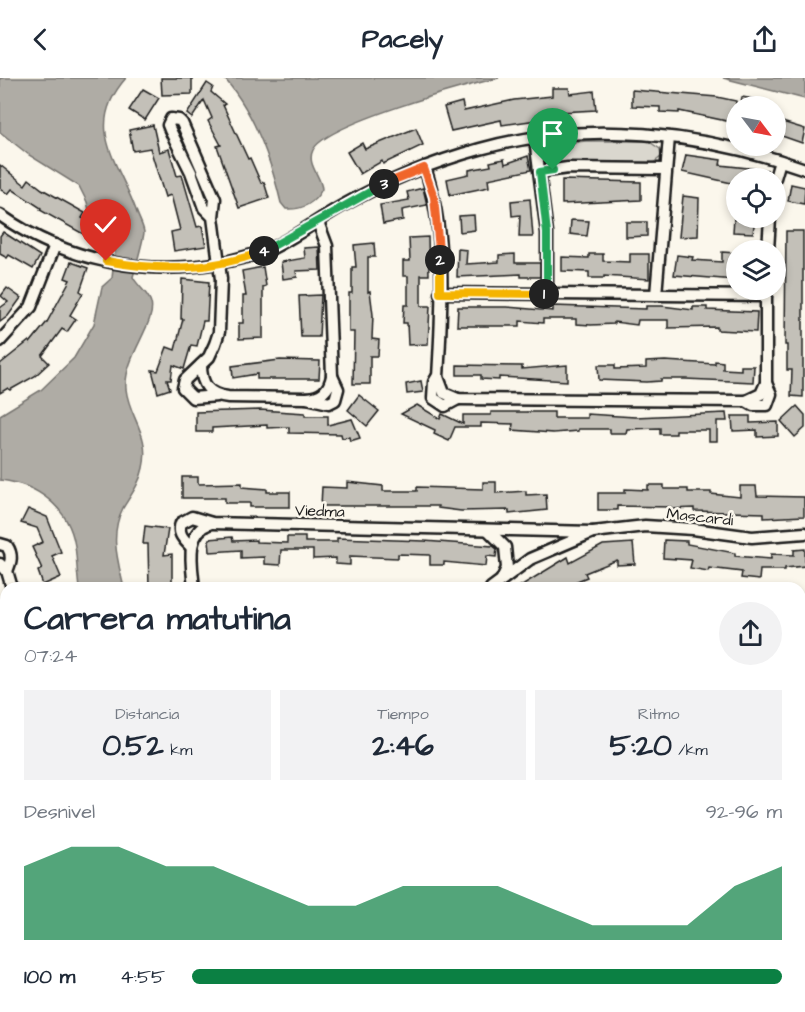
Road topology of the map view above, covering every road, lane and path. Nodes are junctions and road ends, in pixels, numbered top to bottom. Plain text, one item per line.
1 (669, 137) junction
2 (535, 139) junction
3 (780, 161) junction
4 (424, 168) junction
5 (778, 168) edge
6 (665, 169) junction
7 (805, 169) edge
8 (540, 172) junction
9 (0, 215) edge
10 (213, 217) junction
11 (318, 222) junction
12 (55, 245) junction
13 (221, 262) junction
14 (440, 293) junction
15 (547, 294) junction
16 (726, 294) edge
17 (656, 295) junction
18 (766, 300) edge
19 (0, 341) edge
20 (201, 365) junction
21 (217, 396) junction
22 (212, 523) junction
23 (489, 531) junction
24 (516, 532) junction
25 (593, 532) junction
26 (538, 533) junction
27 (805, 533) edge
28 (0, 544) edge
29 (191, 547) junction
30 (506, 553) junction
31 (541, 554) junction
32 (522, 564) junction
33 (4, 567) edge
34 (502, 579) junction
35 (10, 582) edge
36 (194, 582) edge
37 (498, 582) edge

1 - 2 street
1 - 3 street
1 - 6 street
2 - 4 street
2 - 8 street
3 - 5 street
3 - 7 street
4 - 11 street
4 - 14 street
6 - 8 street
6 - 17 street
8 - 15 street
9 - 12 street
10 - 10 street
10 - 13 street
11 - 13 street
11 - 21 street
12 - 13 street
12 - 19 street
13 - 20 street
14 - 15 street
14 - 18 street
15 - 17 street
16 - 17 street
20 - 21 street
20 - 21 street
22 - 23 street, Viedma
22 - 29 street
22 - 29 street, Viedma
23 - 24 street, Viedma
23 - 30 street
24 - 26 street
24 - 30 street
25 - 26 street
25 - 27 street, Mascardi
25 - 31 street
26 - 31 street
28 - 33 street
29 - 36 street
30 - 32 street
30 - 34 street
31 - 32 street
32 - 34 street
33 - 35 street
34 - 37 street

